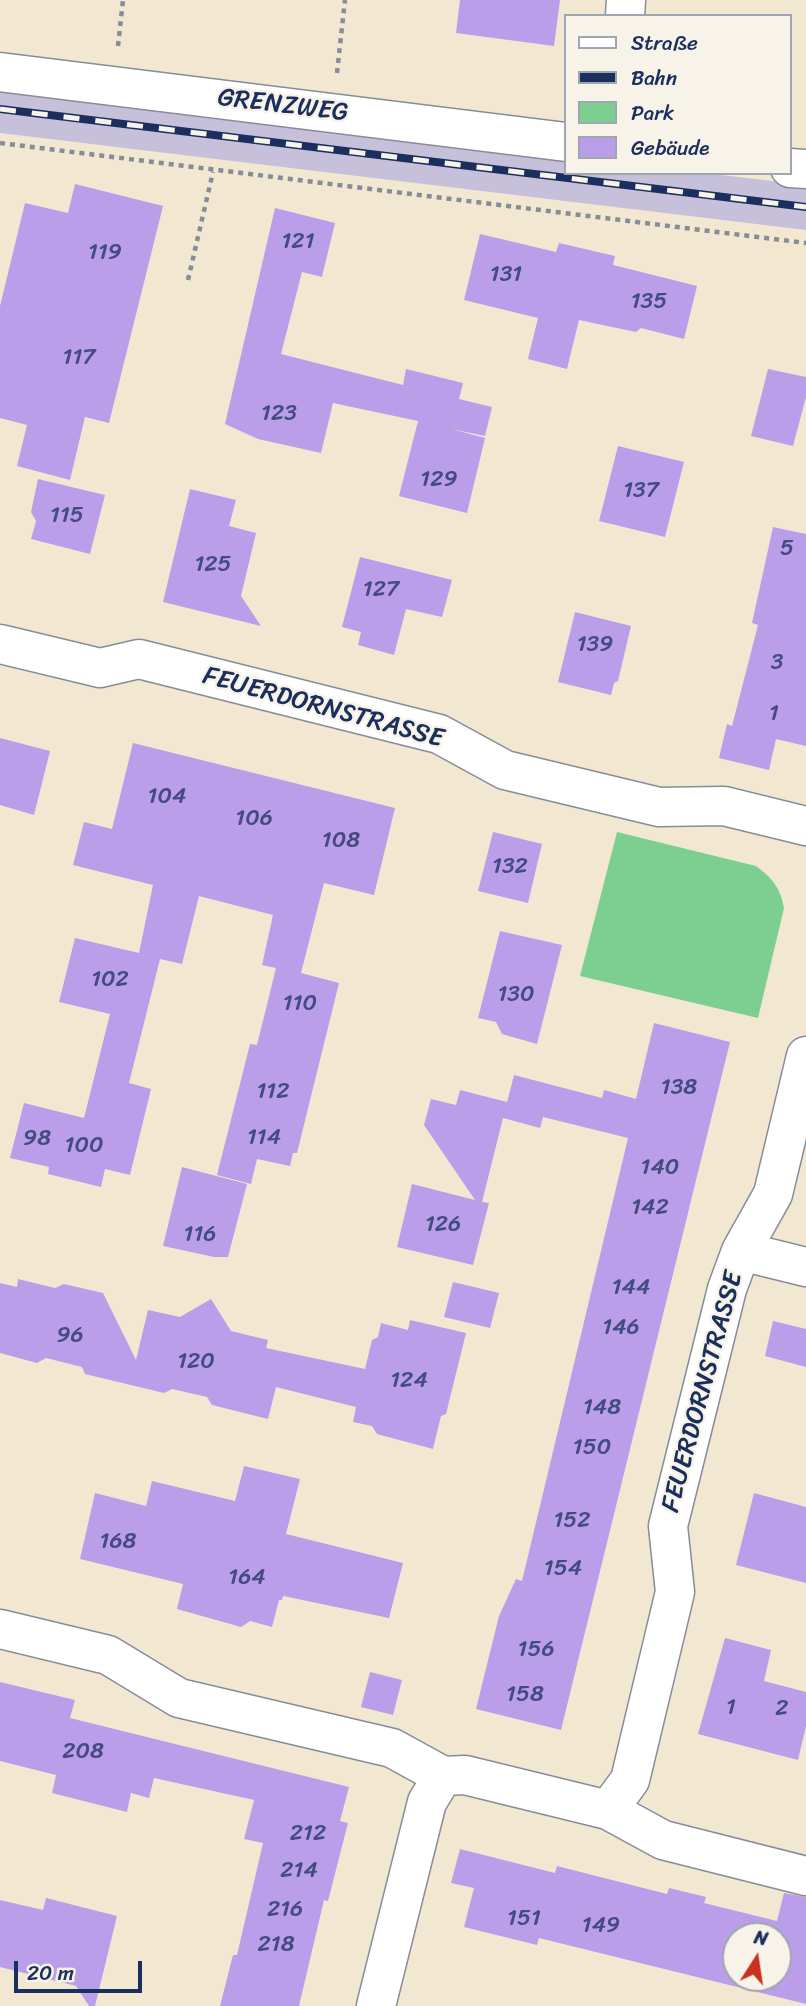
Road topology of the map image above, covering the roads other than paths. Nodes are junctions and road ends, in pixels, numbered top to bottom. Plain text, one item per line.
1 (0, 72) edge
2 (564, 142) edge
3 (0, 644) edge
4 (806, 826) edge
5 (806, 1056) edge
6 (741, 1251) junction
7 (806, 1267) edge
8 (0, 1629) edge
9 (443, 1776) junction
10 (608, 1810) junction
11 (806, 1876) edge
12 (376, 2006) edge

1 - 2 street, GRENZWEG
3 - 4 street, FEUERDORNSTRASSE
5 - 6 street, FEUERDORNSTRASSE
6 - 7 street
6 - 10 street, FEUERDORNSTRASSE
8 - 9 street
9 - 10 street
9 - 12 street
10 - 11 street

